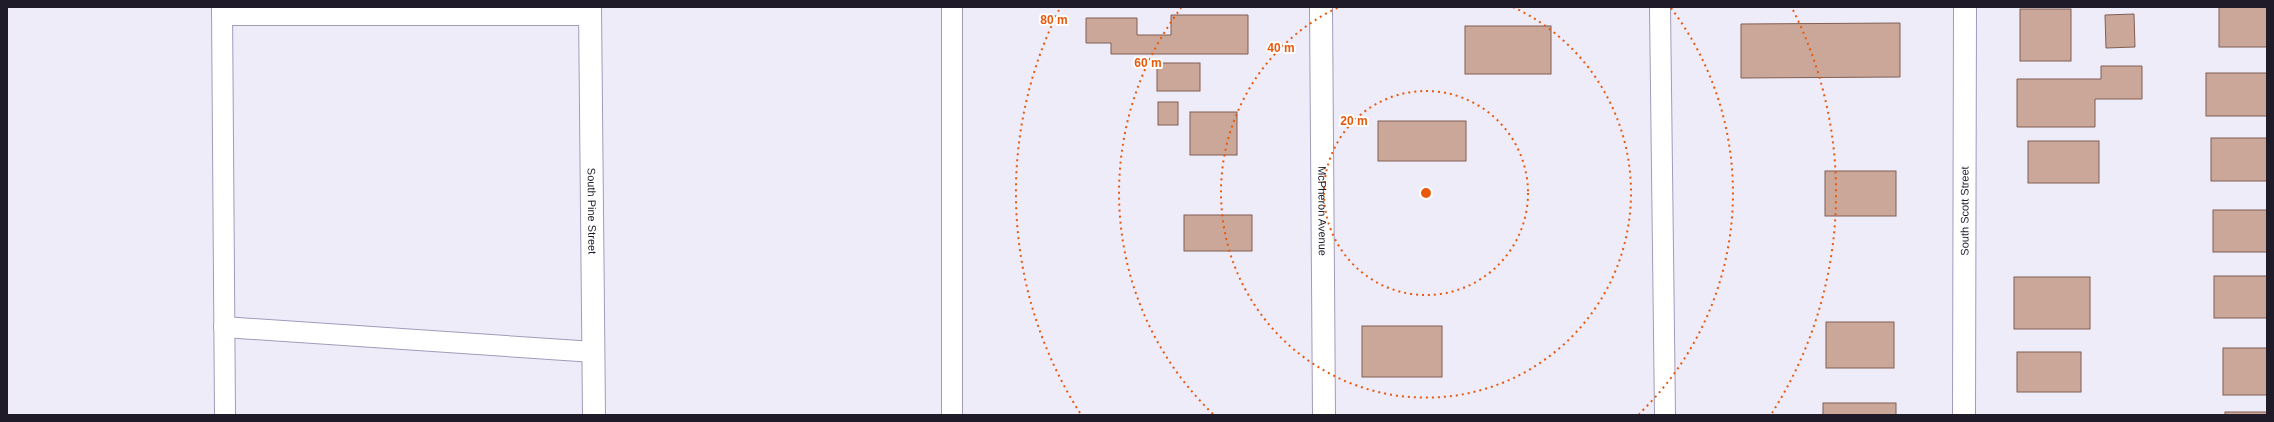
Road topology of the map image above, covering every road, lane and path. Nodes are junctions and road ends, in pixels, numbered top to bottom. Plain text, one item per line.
1 (952, 7) edge
2 (1320, 7) edge
3 (1660, 7) edge
4 (1965, 7) edge
5 (222, 11) edge
6 (590, 11) edge
7 (224, 327) junction
8 (594, 352) junction
9 (225, 415) edge
10 (594, 415) edge
11 (952, 415) edge
12 (1324, 415) edge
13 (1664, 415) edge
14 (1964, 415) edge

1 - 11 lane
2 - 12 street, McPheron Avenue
3 - 13 lane
4 - 14 street, South Scott Street
5 - 6 lane
5 - 7 lane
6 - 8 street, South Pine Street
7 - 8 lane
7 - 9 lane
8 - 10 street, South Pine Street

